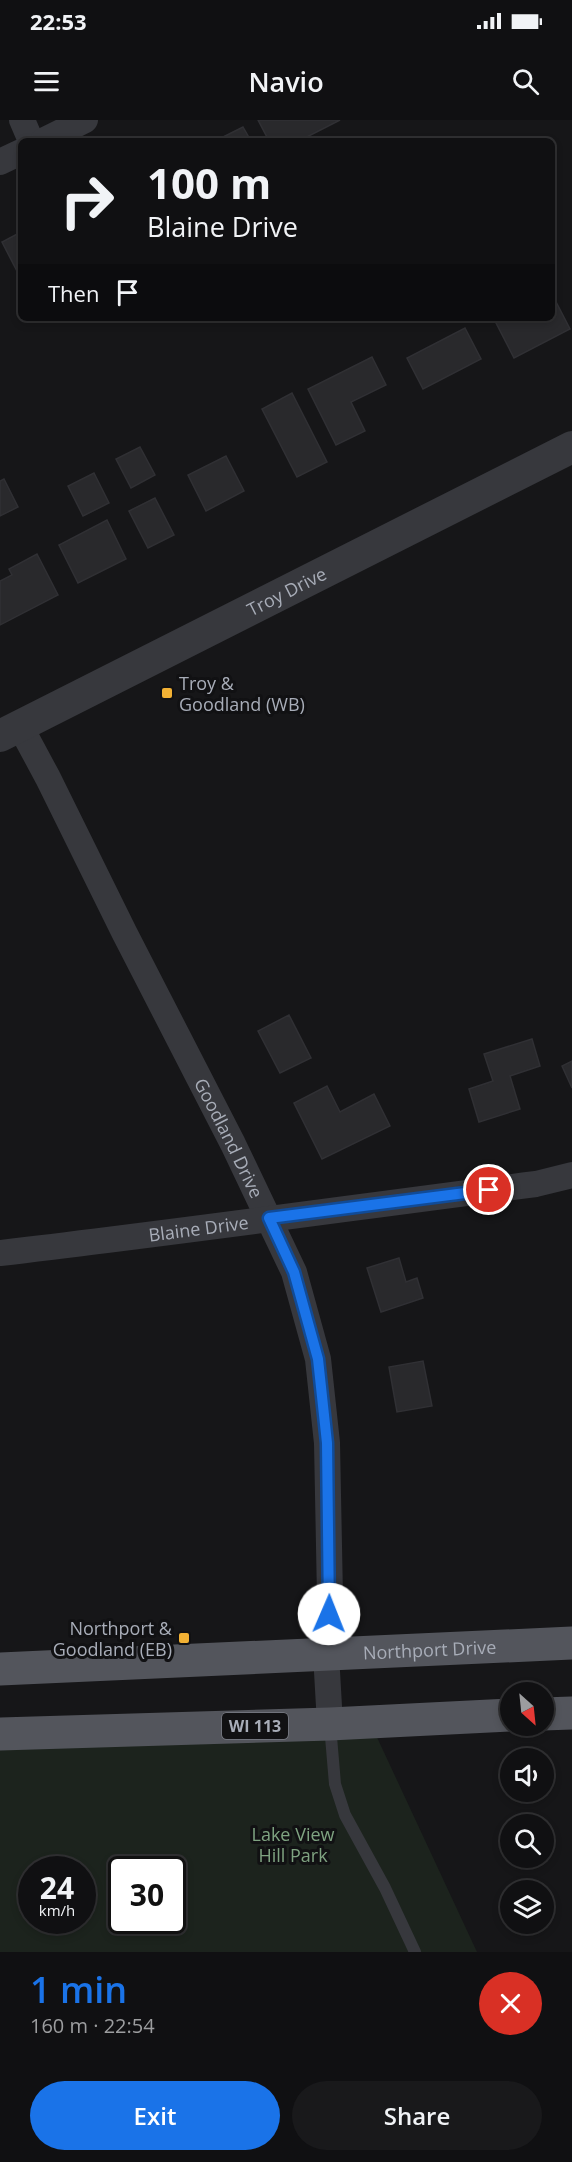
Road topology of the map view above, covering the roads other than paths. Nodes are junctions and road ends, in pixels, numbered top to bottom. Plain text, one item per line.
1 (22, 120) edge
2 (85, 120) edge
3 (31, 138) edge
4 (49, 138) edge
5 (18, 153) edge
6 (0, 162) edge
7 (572, 447) edge
8 (10, 731) edge
9 (572, 1175) edge
10 (269, 1218) junction
11 (0, 1253) edge
12 (572, 1643) edge
13 (326, 1654) junction
14 (0, 1669) edge
15 (572, 1713) edge
16 (554, 1714) edge
17 (500, 1716) edge
18 (330, 1724) junction
19 (0, 1734) edge
20 (415, 1952) edge

1 - 3 street
2 - 4 street
5 - 6 street
7 - 8 street, Troy Drive
8 - 10 street, Goodland Drive
9 - 10 street, Blaine Drive
10 - 11 street, Blaine Drive
10 - 13 street, Goodland Drive
12 - 13 main road, Northport Drive
13 - 14 main road, Northport Drive
13 - 18 street, Goodland Drive
15 - 16 main road
17 - 18 main road, WI 113
18 - 19 main road, WI 113
18 - 20 lane

